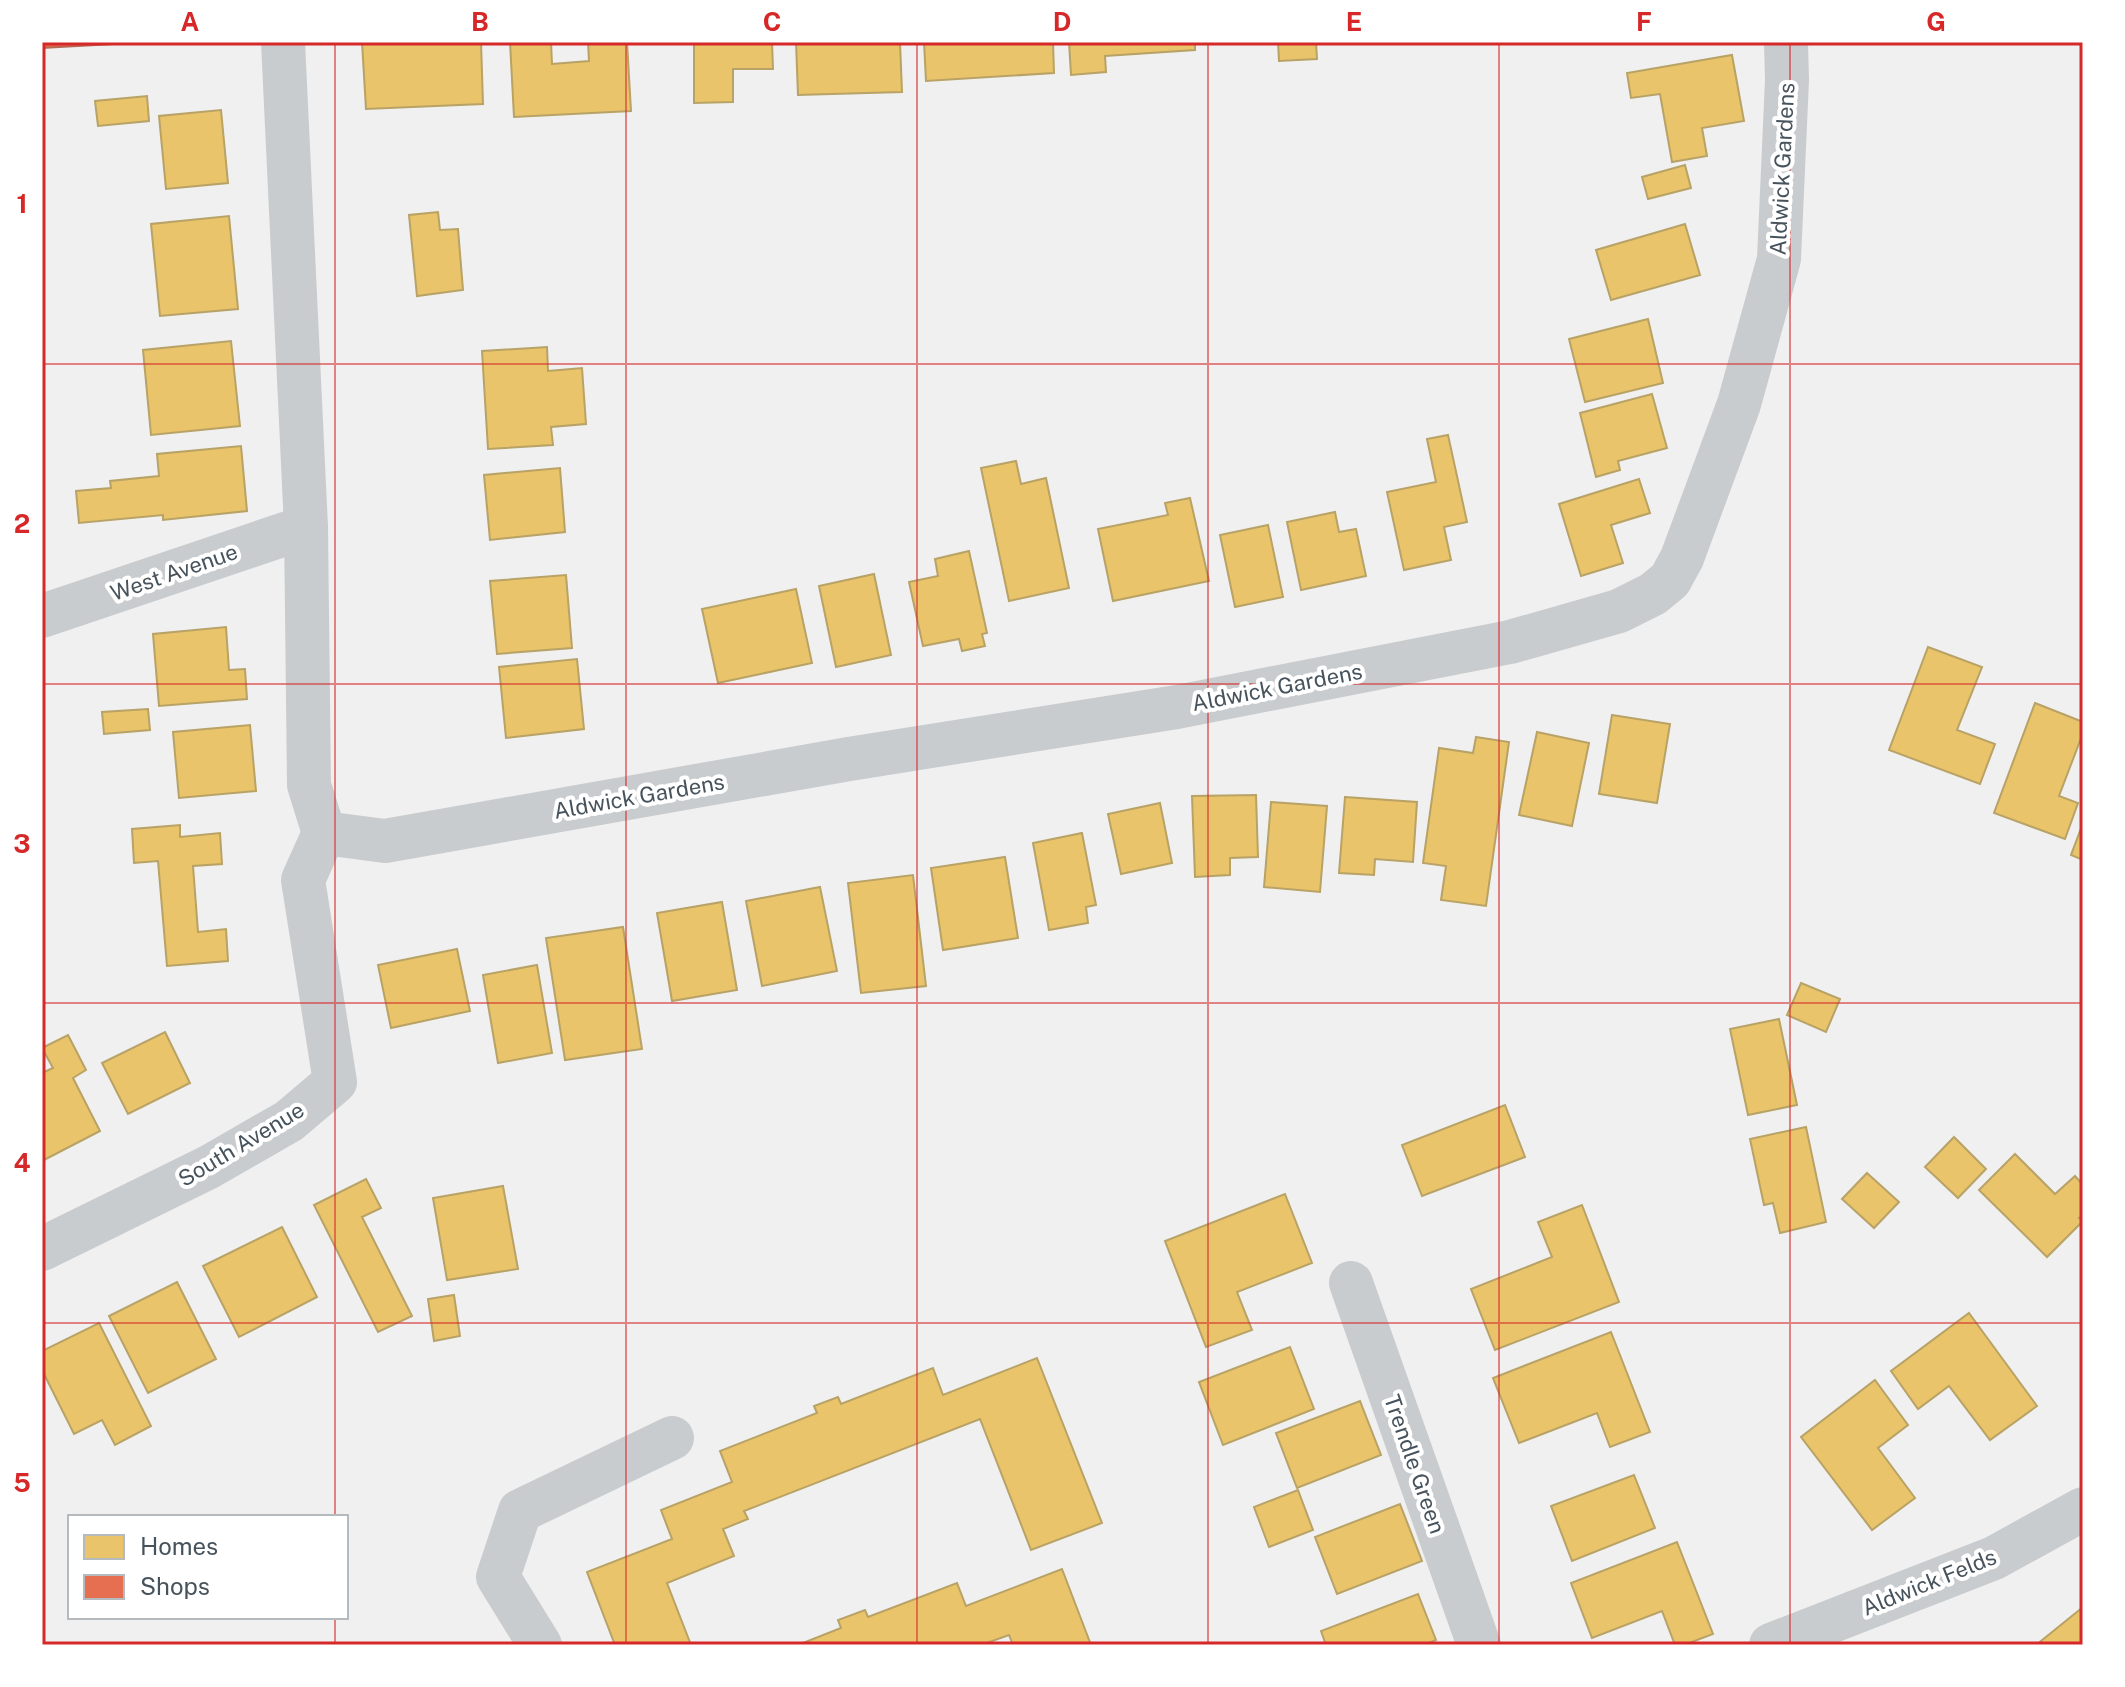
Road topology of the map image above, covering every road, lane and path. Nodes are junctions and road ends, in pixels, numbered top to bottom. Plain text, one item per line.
1 (283, 42) edge
2 (1786, 42) edge
3 (306, 527) junction
4 (42, 616) edge
5 (324, 833) junction
6 (42, 1249) edge
7 (1351, 1283) dead end
8 (672, 1438) dead end
9 (2083, 1509) edge
10 (540, 1645) edge
11 (1479, 1645) edge
12 (1771, 1645) edge

1 - 3 street
2 - 5 street, Aldwick Gardens
3 - 4 street, West Avenue
3 - 5 street
5 - 6 street, South Avenue
7 - 11 street, Trendle Green
8 - 10 street
9 - 12 street, Aldwick Felds

